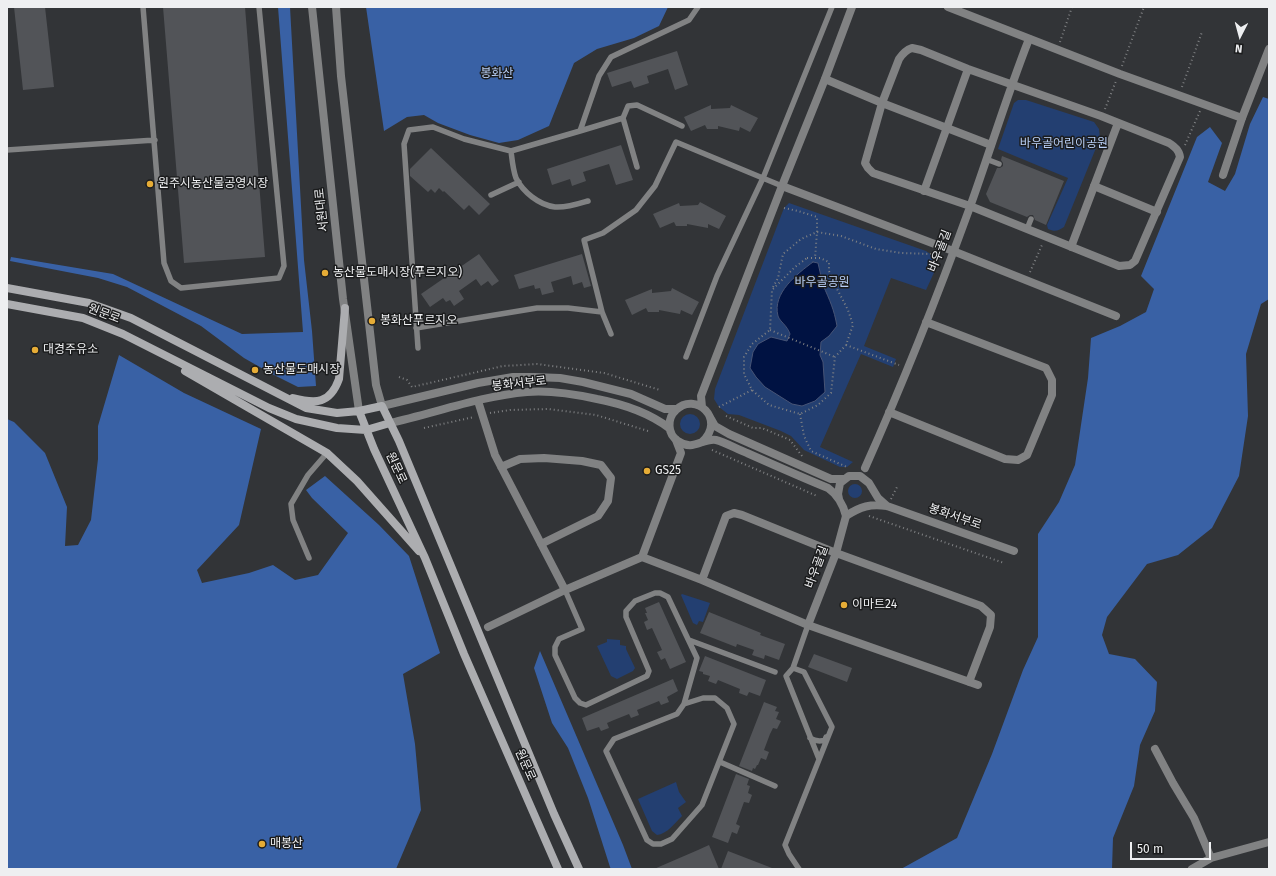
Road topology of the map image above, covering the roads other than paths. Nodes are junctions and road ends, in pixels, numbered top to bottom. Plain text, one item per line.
1 (143, 7) edge
2 (259, 7) edge
3 (312, 7) edge
4 (336, 7) edge
5 (698, 7) edge
6 (832, 7) edge
7 (852, 7) edge
8 (948, 7) edge
9 (963, 10) edge
10 (1029, 39) junction
11 (1269, 49) edge
12 (968, 69) junction
13 (825, 79) junction
14 (1012, 84) junction
15 (882, 103) junction
16 (623, 118) junction
17 (1242, 118) junction
18 (1118, 123) junction
19 (682, 126) dead end
20 (947, 129) junction
21 (580, 131) junction
22 (155, 140) junction
23 (991, 145) junction
24 (7, 150) edge
25 (511, 151) junction
26 (986, 159) junction
27 (999, 164) dead end
28 (637, 167) dead end
29 (1223, 175) dead end
30 (763, 178) junction
31 (519, 182) junction
32 (782, 186) junction
33 (1094, 186) junction
34 (924, 191) junction
35 (491, 196) dead end
36 (588, 201) dead end
37 (970, 206) junction
38 (1157, 212) junction
39 (1031, 219) dead end
40 (1027, 229) junction
41 (1071, 247) junction
42 (953, 251) junction
43 (7, 288) edge
44 (7, 304) edge
45 (345, 308) junction
46 (602, 312) junction
47 (1116, 316) dead end
48 (926, 322) junction
49 (416, 328) junction
50 (123, 334) junction
51 (611, 334) dead end
52 (418, 348) dead end
53 (686, 357) dead end
54 (279, 394) junction
55 (701, 396) junction
56 (478, 401) junction
57 (689, 404) junction
58 (382, 406) junction
59 (702, 408) junction
60 (676, 409) junction
61 (359, 411) junction
62 (889, 412) junction
63 (710, 418) junction
64 (390, 422) junction
65 (669, 428) junction
66 (366, 430) junction
67 (676, 440) junction
68 (699, 444) junction
69 (681, 452) junction
70 (327, 453) junction
71 (501, 467) junction
72 (865, 468) junction
73 (854, 475) junction
74 (844, 479) junction
75 (870, 485) junction
76 (841, 501) junction
77 (887, 506) junction
78 (858, 509) junction
79 (846, 516) junction
80 (541, 544) junction
81 (1014, 551) dead end
82 (836, 553) junction
83 (642, 557) junction
84 (309, 558) dead end
85 (424, 558) junction
86 (702, 580) junction
87 (565, 590) junction
88 (808, 626) junction
89 (488, 627) dead end
90 (689, 640) junction
91 (793, 668) junction
92 (775, 672) dead end
93 (969, 682) junction
94 (978, 685) dead end
95 (684, 704) junction
96 (832, 727) junction
97 (810, 738) junction
98 (1155, 749) dead end
99 (819, 758) junction
100 (720, 762) junction
101 (774, 786) dead end
102 (1269, 842) edge
103 (1210, 858) junction
104 (558, 869) edge
105 (579, 869) edge
106 (799, 869) edge
107 (1192, 869) edge

1 - 22 lane
2 - 22 lane
3 - 45 street, 서원대로
4 - 58 street
5 - 21 lane
6 - 30 lane
7 - 13 street
8 - 9 street
9 - 10 street
10 - 14 street, 바우골길
10 - 17 street
11 - 17 street
12 - 14 street
12 - 15 street
12 - 20 street
13 - 15 street
13 - 32 street
14 - 18 street
14 - 23 street, 바우골길
15 - 20 street
15 - 34 street
16 - 19 lane
16 - 21 lane
16 - 28 lane
17 - 29 street
18 - 33 street
18 - 38 street
20 - 23 street
20 - 34 street
21 - 25 lane
22 - 24 lane
23 - 26 street, 바우골길
25 - 31 lane
25 - 49 lane
26 - 27 lane
26 - 37 street, 바우골길
30 - 32 lane
30 - 46 lane
30 - 53 lane
31 - 35 lane
31 - 36 lane
32 - 42 street
32 - 55 street
33 - 38 street
33 - 41 street
34 - 37 street
37 - 40 street
37 - 42 street, 바우골길
38 - 41 street
39 - 40 lane
40 - 41 street
42 - 47 street
42 - 48 street, 바우골길
43 - 54 main road, 원문로
44 - 50 main road, 원문로
45 - 54 main road
45 - 61 street, 서원대로
46 - 49 lane
46 - 51 lane
48 - 62 street, 바우골길
48 - 62 street
49 - 52 lane
50 - 66 main road, 원문로
50 - 70 main road
54 - 61 main road, 원문로
55 - 57 street
55 - 59 street
56 - 64 street, 봉화서부로
56 - 65 street, 봉화서부로
56 - 71 street
57 - 59 street
57 - 60 street
58 - 60 street, 봉화서부로
58 - 61 main road, 원문로
58 - 64 main road, 원문로
59 - 63 street
60 - 65 street
61 - 66 main road
62 - 72 street, 바우골길
63 - 68 street
63 - 74 street
64 - 66 main road
64 - 105 main road, 원문로
65 - 67 street
66 - 85 main road, 원문로
67 - 68 street
67 - 69 street
68 - 69 street
68 - 76 street
69 - 83 street
70 - 84 lane
70 - 85 main road
71 - 80 street
71 - 80 street
72 - 73 street
72 - 75 street
73 - 74 street
73 - 75 street
74 - 76 street
75 - 77 street
75 - 78 street
76 - 78 street
76 - 79 street
77 - 78 street
77 - 81 street, 봉화서부로
78 - 79 street
79 - 82 street, 바우골길
80 - 87 street
82 - 86 street
82 - 88 street, 바우골길
82 - 93 street
83 - 86 street
83 - 87 street
85 - 104 main road, 원문로
86 - 88 street
87 - 89 street
87 - 90 lane
88 - 91 lane
88 - 93 street
90 - 92 lane
90 - 95 lane
91 - 96 lane
91 - 97 lane
93 - 94 street
95 - 100 lane
95 - 100 lane
96 - 97 lane
96 - 99 lane
97 - 99 lane
98 - 103 street
99 - 106 lane
100 - 101 lane
102 - 103 street
103 - 107 street

